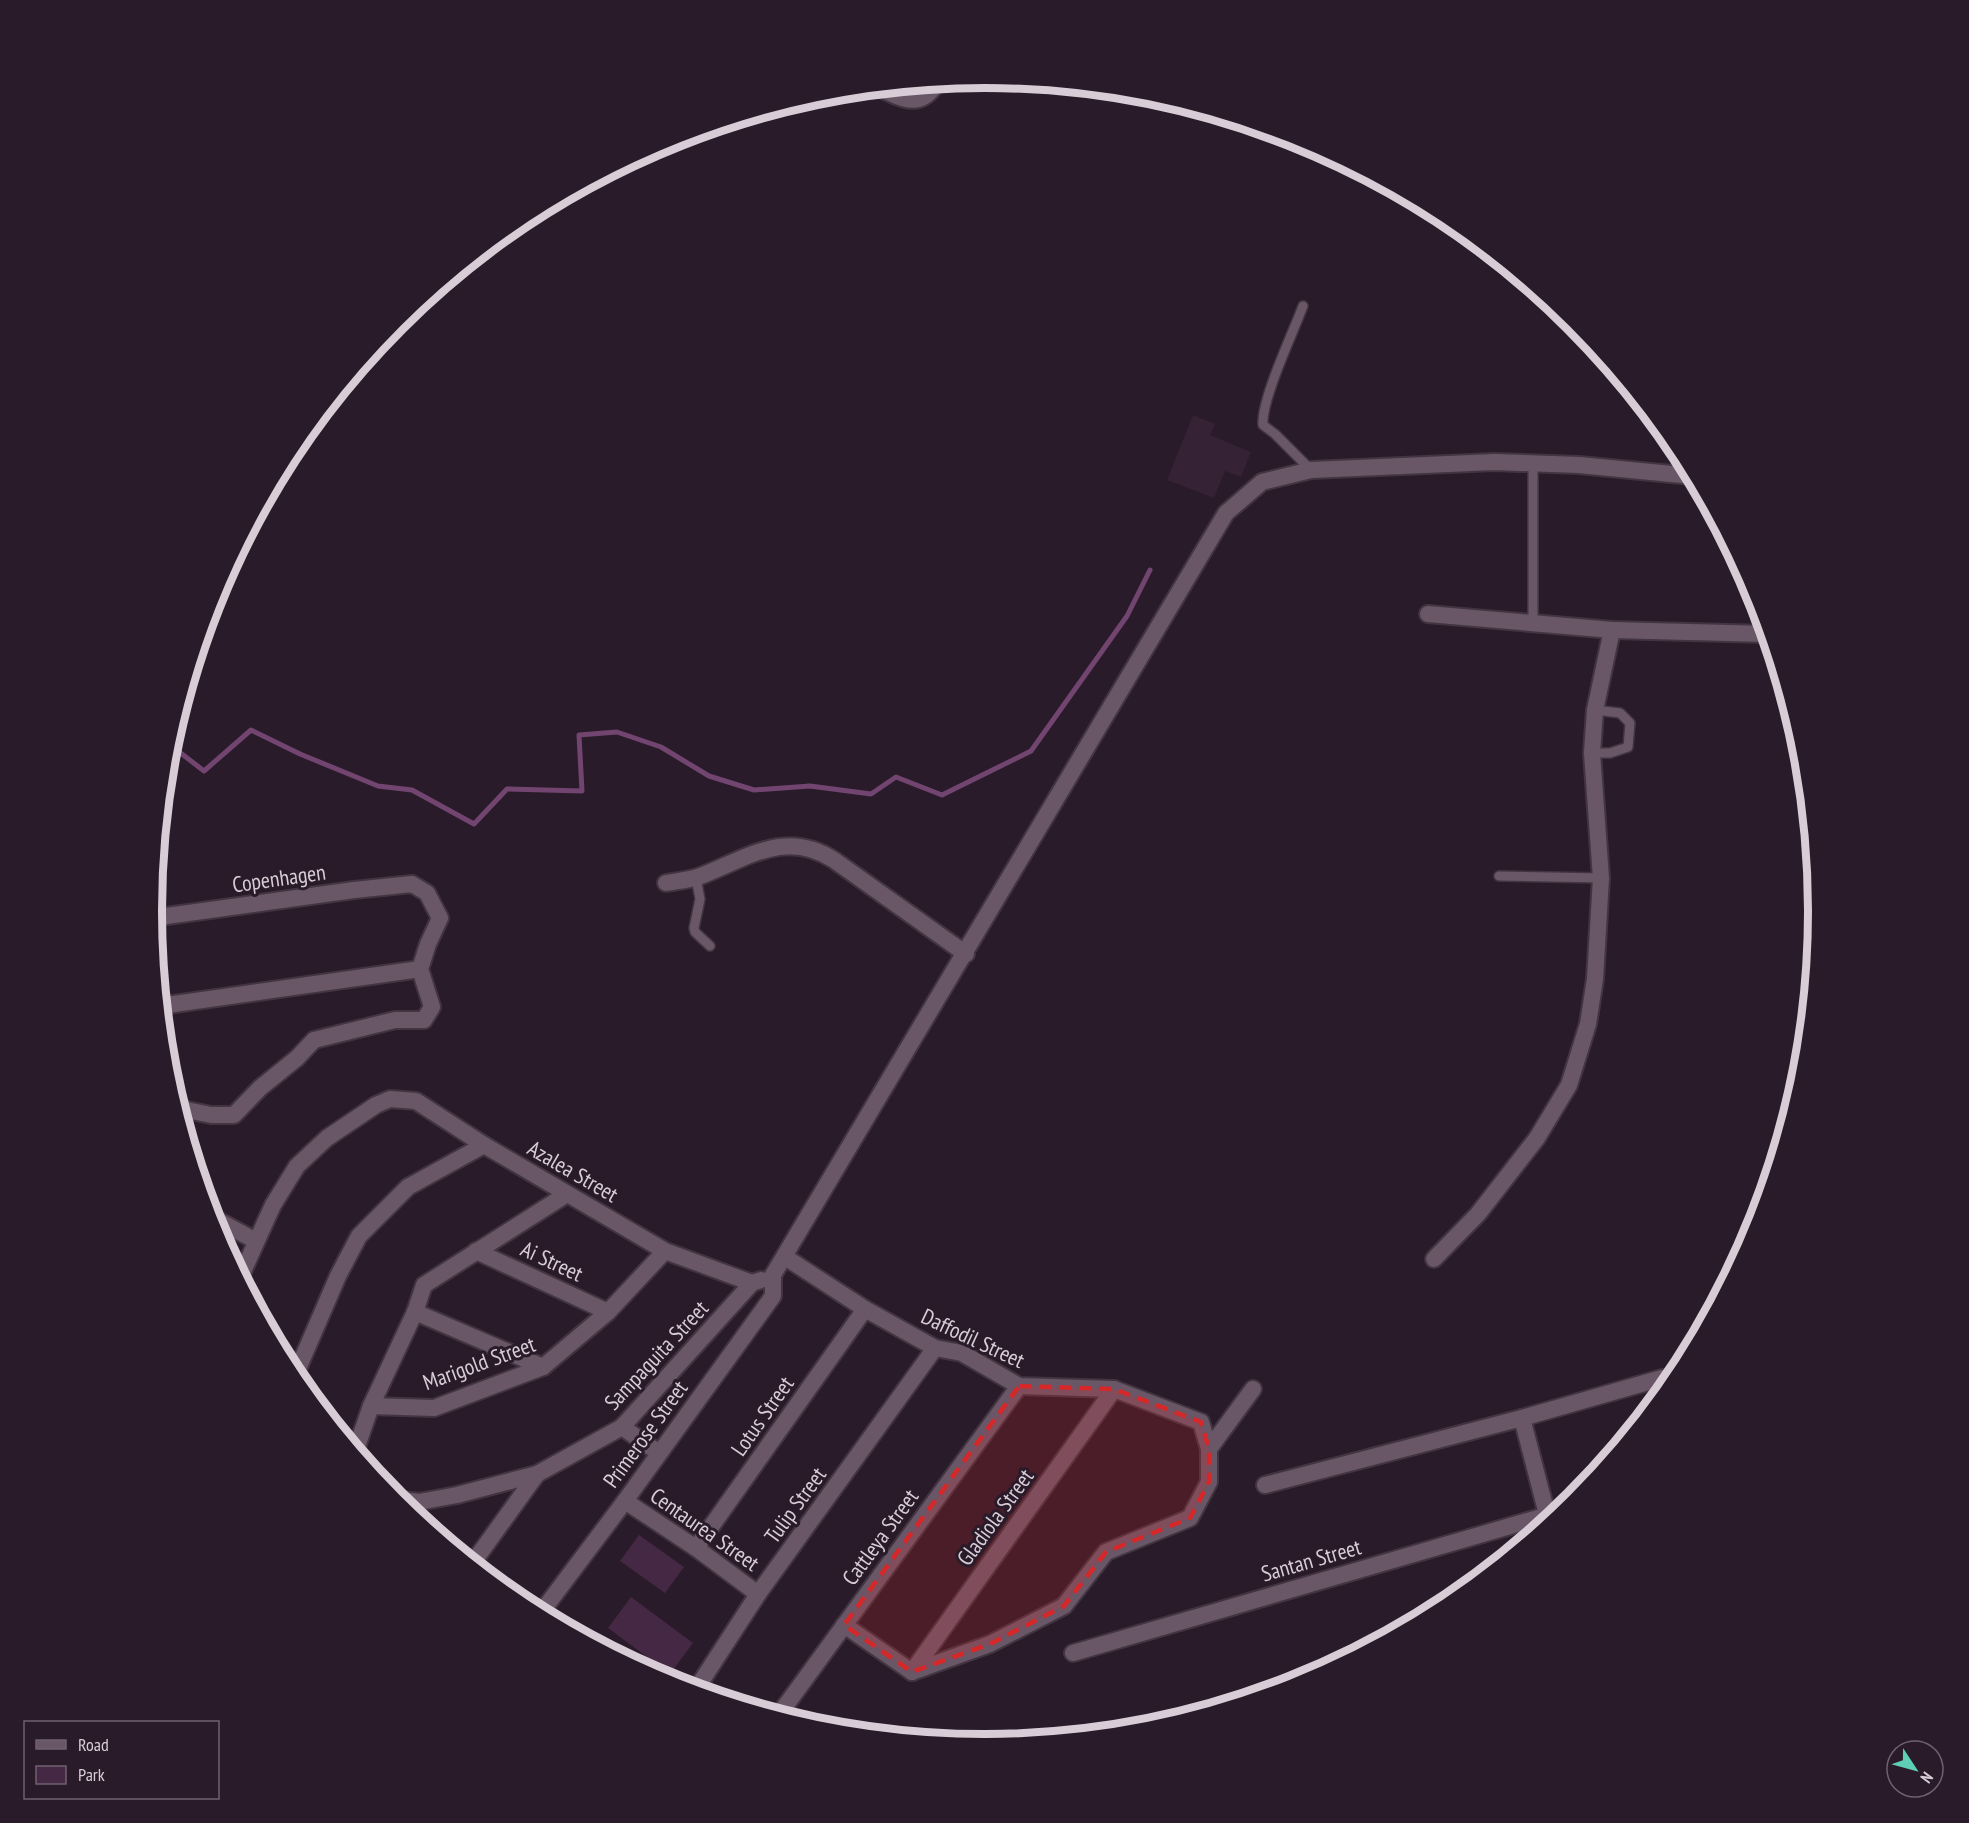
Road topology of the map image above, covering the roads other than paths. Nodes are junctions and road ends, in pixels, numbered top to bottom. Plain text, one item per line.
1 (933, 90) edge
2 (893, 94) edge
3 (1303, 306) dead end
4 (1533, 464) junction
5 (1311, 470) junction
6 (1682, 475) edge
7 (1428, 614) dead end
8 (1533, 622) junction
9 (1612, 630) junction
10 (1759, 634) edge
11 (1595, 710) junction
12 (1592, 753) junction
13 (1499, 876) dead end
14 (696, 878) junction
15 (1601, 878) junction
16 (666, 883) dead end
17 (162, 917) edge
18 (710, 946) dead end
19 (966, 954) junction
20 (420, 969) junction
21 (167, 1005) edge
22 (186, 1110) edge
23 (484, 1145) junction
24 (567, 1194) junction
25 (223, 1223) edge
26 (256, 1241) junction
27 (476, 1251) junction
28 (665, 1251) junction
29 (785, 1257) junction
30 (1434, 1259) dead end
31 (243, 1270) edge
32 (773, 1275) junction
33 (752, 1283) junction
34 (865, 1309) junction
35 (415, 1312) junction
36 (608, 1312) junction
37 (935, 1348) junction
38 (299, 1367) edge
39 (543, 1367) junction
40 (1662, 1378) dead end
41 (1019, 1386) junction
42 (1114, 1389) junction
43 (1253, 1389) dead end
44 (371, 1406) junction
45 (1522, 1418) junction
46 (622, 1427) junction
47 (358, 1444) edge
48 (1209, 1449) junction
49 (659, 1453) junction
50 (537, 1474) junction
51 (1265, 1485) dead end
52 (625, 1501) junction
53 (418, 1507) edge
54 (1550, 1508) edge
55 (1537, 1520) edge
56 (696, 1548) junction
57 (476, 1558) edge
58 (758, 1594) junction
59 (545, 1607) edge
60 (844, 1625) junction
61 (1073, 1653) dead end
62 (912, 1672) junction
63 (699, 1683) edge
64 (783, 1709) edge

1 - 2 street
3 - 5 lane
4 - 5 street
4 - 6 street
4 - 8 lane
5 - 19 street
7 - 8 street
8 - 9 street
9 - 10 street
9 - 11 street
11 - 12 street
11 - 12 lane
12 - 15 street
13 - 15 lane
14 - 16 street
14 - 18 lane
14 - 19 street
15 - 30 street
17 - 20 street, Copenhagen
19 - 29 street
20 - 21 street
20 - 22 street
23 - 24 street, Azalea Street
23 - 26 street, Azalea Street
23 - 38 street
24 - 27 street
24 - 28 street, Azalea Street
25 - 26 street
26 - 31 street
27 - 35 street
27 - 36 street, Ai Street
28 - 33 street, Azalea Street
28 - 36 street, Marigold Street
29 - 32 street
29 - 34 street, Daffodil Street
32 - 33 street, Sampaguita Street
32 - 49 street, Primerose Street
33 - 46 street, Sampaguita Street
34 - 37 street, Daffodil Street
34 - 56 street, Lotus Street
35 - 39 street
35 - 44 street
36 - 39 street, Marigold Street
37 - 41 street, Daffodil Street
37 - 58 street, Tulip Street
39 - 44 street, Marigold Street
40 - 45 street
41 - 42 street, Daffodil Street
41 - 60 street, Cattleya Street
42 - 48 street, Daffodil Street
42 - 62 street, Gladiola Street
43 - 48 street
44 - 47 street
45 - 51 street
45 - 54 street
46 - 49 street
46 - 50 street, Sampaguita Street
48 - 62 street, Daffodil Street
49 - 52 street, Primerose Street
50 - 53 street, Sampaguita Street
50 - 57 street
52 - 56 street, Centaurea Street
52 - 59 street, Primerose Street
55 - 61 street, Santan Street
56 - 58 street, Centaurea Street
58 - 63 street, Tulip Street
60 - 62 street
60 - 64 street, Cattleya Street

